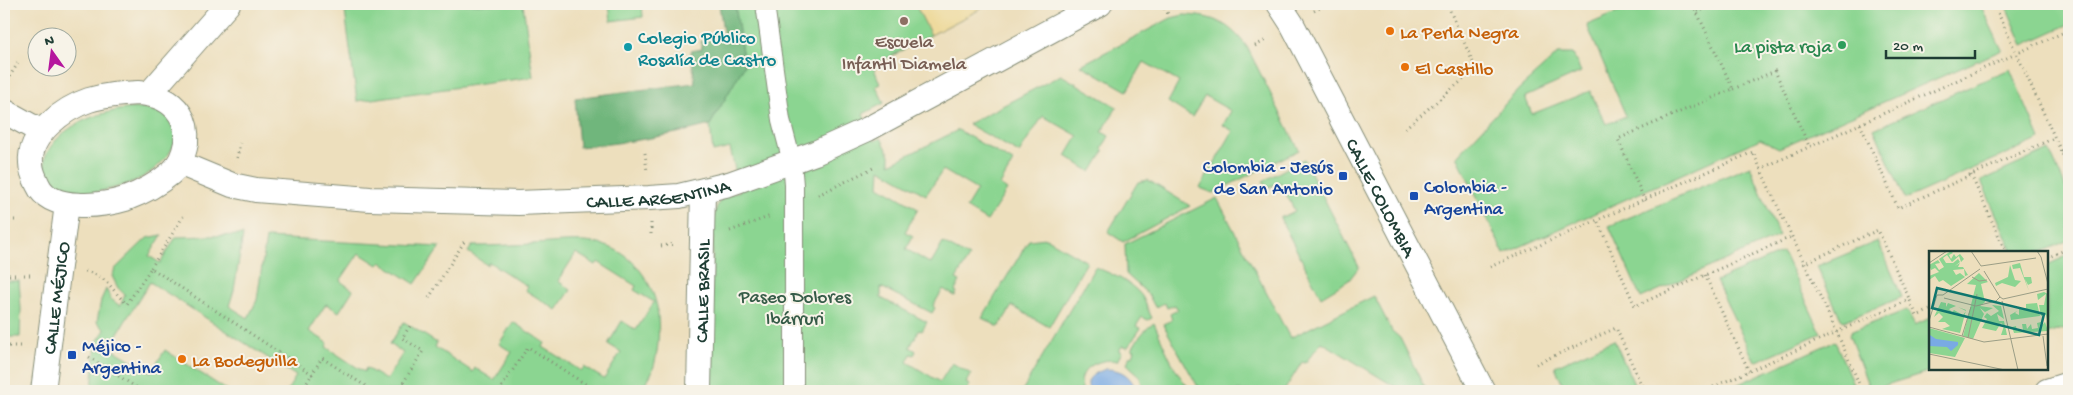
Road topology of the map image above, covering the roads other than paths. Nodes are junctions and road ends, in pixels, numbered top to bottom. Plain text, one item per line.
1 (228, 4) edge
2 (765, 4) edge
3 (1100, 4) edge
4 (1279, 4) edge
5 (149, 94) junction
6 (4, 111) edge
7 (42, 132) junction
8 (792, 162) junction
9 (179, 163) junction
10 (703, 191) junction
11 (68, 204) junction
12 (2069, 384) edge
13 (42, 391) edge
14 (699, 391) edge
15 (794, 391) edge
16 (1483, 391) edge
17 (2047, 391) edge

1 - 5 street
2 - 8 street
3 - 8 street, CALLE ARGENTINA
4 - 16 street, CALLE COLOMBIA
5 - 7 street
5 - 9 street
6 - 7 street
7 - 11 street
8 - 10 street, CALLE ARGENTINA
8 - 15 street
9 - 10 street, CALLE ARGENTINA
9 - 11 street
10 - 14 street, CALLE BRASIL
11 - 13 street, CALLE MÉJICO
12 - 17 street

